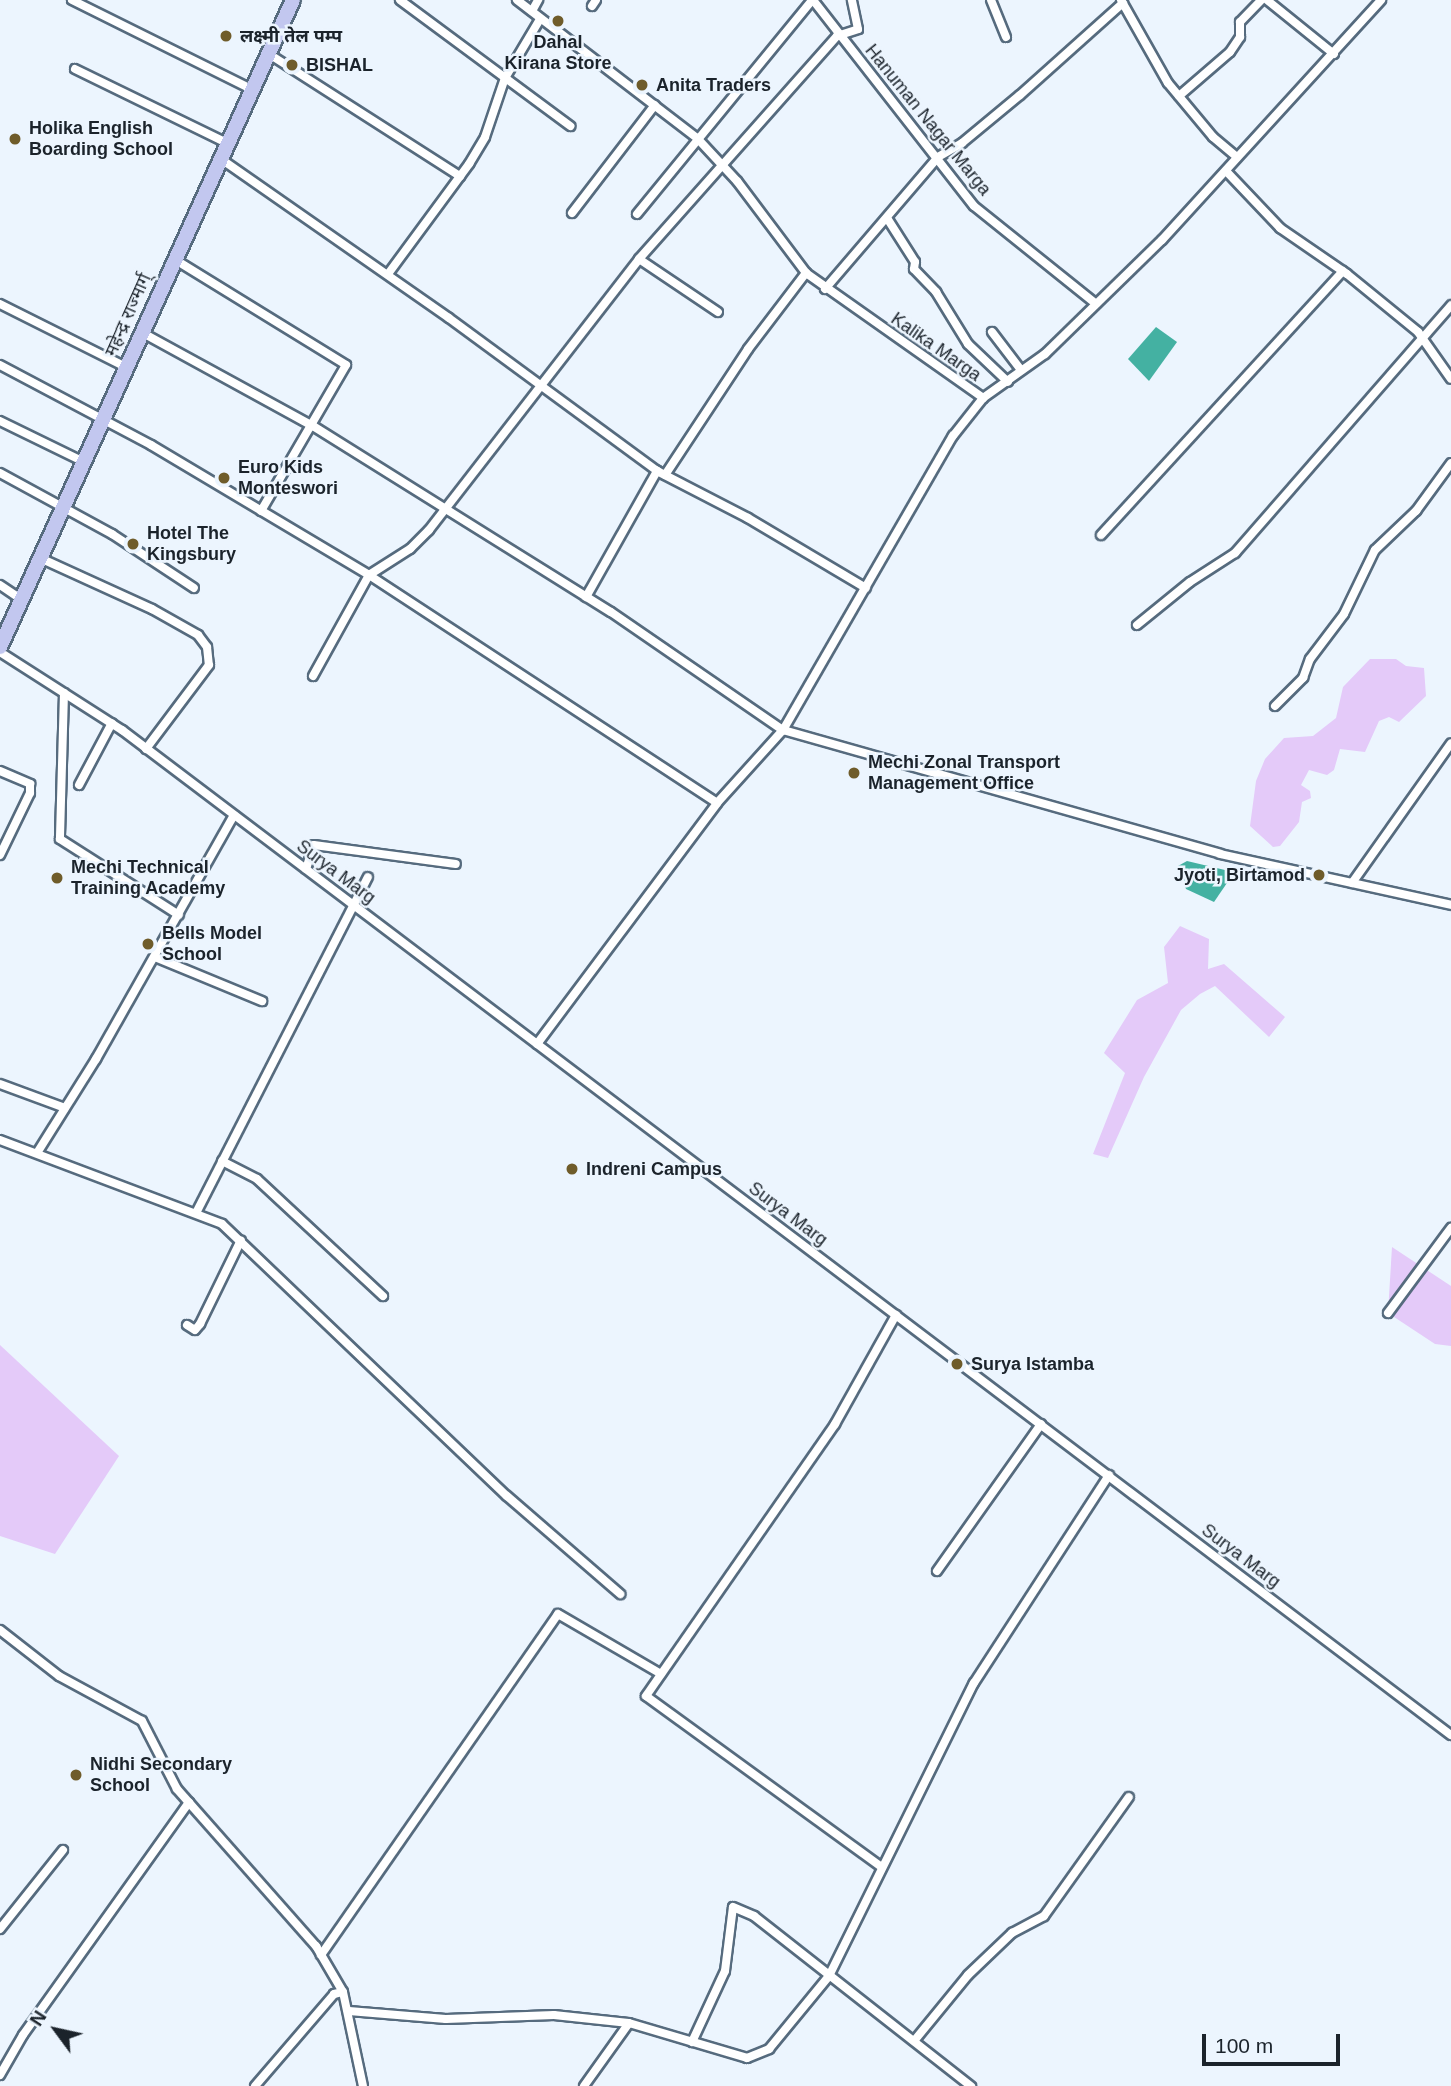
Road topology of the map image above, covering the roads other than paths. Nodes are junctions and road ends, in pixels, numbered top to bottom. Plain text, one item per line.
1 (72, 0) edge
2 (293, 0) edge
3 (400, 0) edge
4 (517, 0) edge
5 (538, 0) edge
6 (813, 0) edge
7 (852, 0) edge
8 (991, 0) edge
9 (1261, 0) edge
10 (1267, 0) edge
11 (1381, 0) edge
12 (1122, 1) edge
13 (531, 11) junction
14 (540, 19) junction
15 (837, 36) junction
16 (1006, 37) dead end
17 (269, 54) junction
18 (1334, 54) junction
19 (75, 69) dead end
20 (505, 78) junction
21 (253, 90) junction
22 (1178, 96) junction
23 (654, 105) junction
24 (570, 126) dead end
25 (697, 138) junction
26 (229, 144) junction
27 (1236, 156) junction
28 (938, 157) junction
29 (221, 159) junction
30 (723, 165) junction
31 (1226, 172) junction
32 (460, 176) junction
33 (572, 212) dead end
34 (637, 214) dead end
35 (887, 218) junction
36 (174, 259) junction
37 (639, 259) junction
38 (1343, 271) junction
39 (388, 274) junction
40 (806, 274) junction
41 (825, 289) junction
42 (1094, 302) junction
43 (0, 304) edge
44 (1451, 305) edge
45 (718, 312) dead end
46 (140, 332) junction
47 (992, 332) dead end
48 (1421, 341) junction
49 (0, 365) edge
50 (126, 367) junction
51 (1021, 370) junction
52 (1451, 379) edge
53 (1008, 382) junction
54 (539, 388) junction
55 (983, 398) junction
56 (103, 418) junction
57 (0, 421) edge
58 (313, 426) junction
59 (84, 462) junction
60 (1451, 463) edge
61 (0, 473) edge
62 (661, 473) junction
63 (63, 509) junction
64 (444, 509) junction
65 (261, 511) junction
66 (1101, 535) dead end
67 (40, 558) junction
68 (369, 575) junction
69 (0, 585) edge
70 (194, 588) dead end
71 (866, 588) junction
72 (586, 597) junction
73 (19, 598) junction
74 (1137, 625) dead end
75 (0, 650) edge
76 (313, 676) dead end
77 (64, 693) junction
78 (1275, 706) dead end
79 (112, 723) junction
80 (783, 730) junction
81 (1451, 743) edge
82 (146, 749) junction
83 (0, 771) edge
84 (79, 785) dead end
85 (717, 803) junction
86 (234, 815) junction
87 (0, 855) edge
88 (456, 864) dead end
89 (306, 869) junction
90 (368, 877) dead end
91 (1352, 883) junction
92 (353, 903) junction
93 (1451, 905) edge
94 (179, 915) junction
95 (155, 957) junction
96 (262, 1001) dead end
97 (537, 1044) junction
98 (0, 1084) edge
99 (65, 1108) junction
100 (0, 1140) edge
101 (37, 1153) junction
102 (222, 1161) junction
103 (197, 1211) junction
104 (1451, 1228) edge
105 (241, 1240) junction
106 (383, 1296) dead end
107 (1388, 1313) dead end
108 (895, 1315) junction
109 (187, 1325) dead end
110 (1041, 1424) junction
111 (1108, 1475) junction
112 (937, 1571) dead end
113 (620, 1594) dead end
114 (0, 1630) edge
115 (661, 1674) junction
116 (1451, 1735) edge
117 (1129, 1797) dead end
118 (189, 1802) junction
119 (64, 1850) dead end
120 (880, 1866) junction
121 (0, 1929) edge
122 (321, 1955) junction
123 (829, 1976) junction
124 (343, 1992) junction
125 (349, 2011) junction
126 (629, 2023) junction
127 (914, 2041) junction
128 (692, 2042) junction
129 (0, 2075) edge
130 (255, 2086) edge
131 (363, 2086) edge
132 (584, 2086) edge
133 (971, 2086) edge

1 - 21 street
2 - 17 highway, महेन्द्र राज्मार्ग्
3 - 20 street
4 - 13 street, Kalika Marga
5 - 13 street
6 - 15 street, Hanuman Nagar Marga
6 - 25 street
7 - 15 street
8 - 16 street
9 - 22 street
10 - 18 street
11 - 18 street, Kalika Marga
12 - 22 street
12 - 28 street
13 - 14 street, Kalika Marga
14 - 20 street
14 - 23 street, Kalika Marga
15 - 28 street, Hanuman Nagar Marga
15 - 30 street
17 - 21 highway, महेन्द्र राज्मार्ग्
17 - 32 street
18 - 27 street, Kalika Marga
19 - 26 street
20 - 24 street
20 - 32 street
21 - 26 highway, महेन्द्र राज्मार्ग्
22 - 27 street
23 - 25 street, Kalika Marga
23 - 33 street
25 - 30 street, Kalika Marga
25 - 34 street
26 - 29 highway, महेन्द्र राज्मार्ग्
27 - 31 street, Kalika Marga
28 - 35 street
28 - 42 street, Hanuman Nagar Marga
29 - 36 highway, महेन्द्र राज्मार्ग्
29 - 39 street
30 - 37 street
30 - 40 street, Kalika Marga
31 - 38 street
31 - 42 street, Kalika Marga
32 - 39 street
35 - 41 street
35 - 53 street
36 - 46 highway, महेन्द्र राज्मार्ग्
36 - 58 street
37 - 45 street
37 - 54 street
38 - 48 street
38 - 66 street
39 - 54 street
40 - 41 street, Kalika Marga
40 - 62 street
41 - 55 street, Kalika Marga
42 - 51 street, Kalika Marga
43 - 50 street
44 - 48 street
46 - 50 highway, महेन्द्र राज्मार्ग्
46 - 58 street
47 - 51 street
48 - 52 street
48 - 74 street
49 - 56 street
50 - 56 highway, महेन्द्र राज्मार्ग्
51 - 53 street, Kalika Marga
53 - 55 street, Kalika Marga
54 - 62 street
54 - 64 street
55 - 71 street
56 - 59 highway, महेन्द्र राज्मार्ग्
56 - 65 street
57 - 59 street
58 - 64 street
58 - 65 street
59 - 63 highway, महेन्द्र राज्मार्ग्
60 - 78 street
61 - 63 street
62 - 71 street
62 - 72 street
63 - 67 highway, महेन्द्र राज्मार्ग्
63 - 70 street
64 - 68 street
64 - 72 street
65 - 68 street
67 - 73 highway, महेन्द्र राज्मार्ग्
67 - 82 street
68 - 76 street
68 - 85 street
69 - 73 street
71 - 80 street
72 - 80 street
73 - 75 highway, महेन्द्र राज्मार्ग्
75 - 77 street, Surya Marg
77 - 79 street, Surya Marg
77 - 94 street
79 - 82 street, Surya Marg
79 - 84 street
80 - 85 street
80 - 91 street
81 - 91 street
82 - 86 street, Surya Marg
83 - 87 street
85 - 97 street
86 - 89 street, Surya Marg
86 - 94 street
88 - 89 street
89 - 92 street, Surya Marg
90 - 92 street
91 - 93 street
92 - 97 street, Surya Marg
92 - 102 street
94 - 95 street
95 - 96 street
95 - 99 street
97 - 108 street, Surya Marg
98 - 99 street
99 - 101 street
100 - 101 street
101 - 103 street
102 - 103 street
102 - 106 street
103 - 105 street
104 - 107 street
105 - 109 street
105 - 113 street
108 - 110 street, Surya Marg
108 - 115 street
110 - 111 street, Surya Marg
110 - 112 street
111 - 116 street, Surya Marg
111 - 120 street
114 - 118 street
115 - 120 street
115 - 122 street
117 - 127 street
118 - 122 street
118 - 129 street
119 - 121 street
120 - 123 street
122 - 124 street
123 - 127 street
123 - 128 street
123 - 128 street
124 - 125 street
124 - 130 street
125 - 126 street
125 - 131 street
126 - 128 street
126 - 132 street
127 - 133 street

